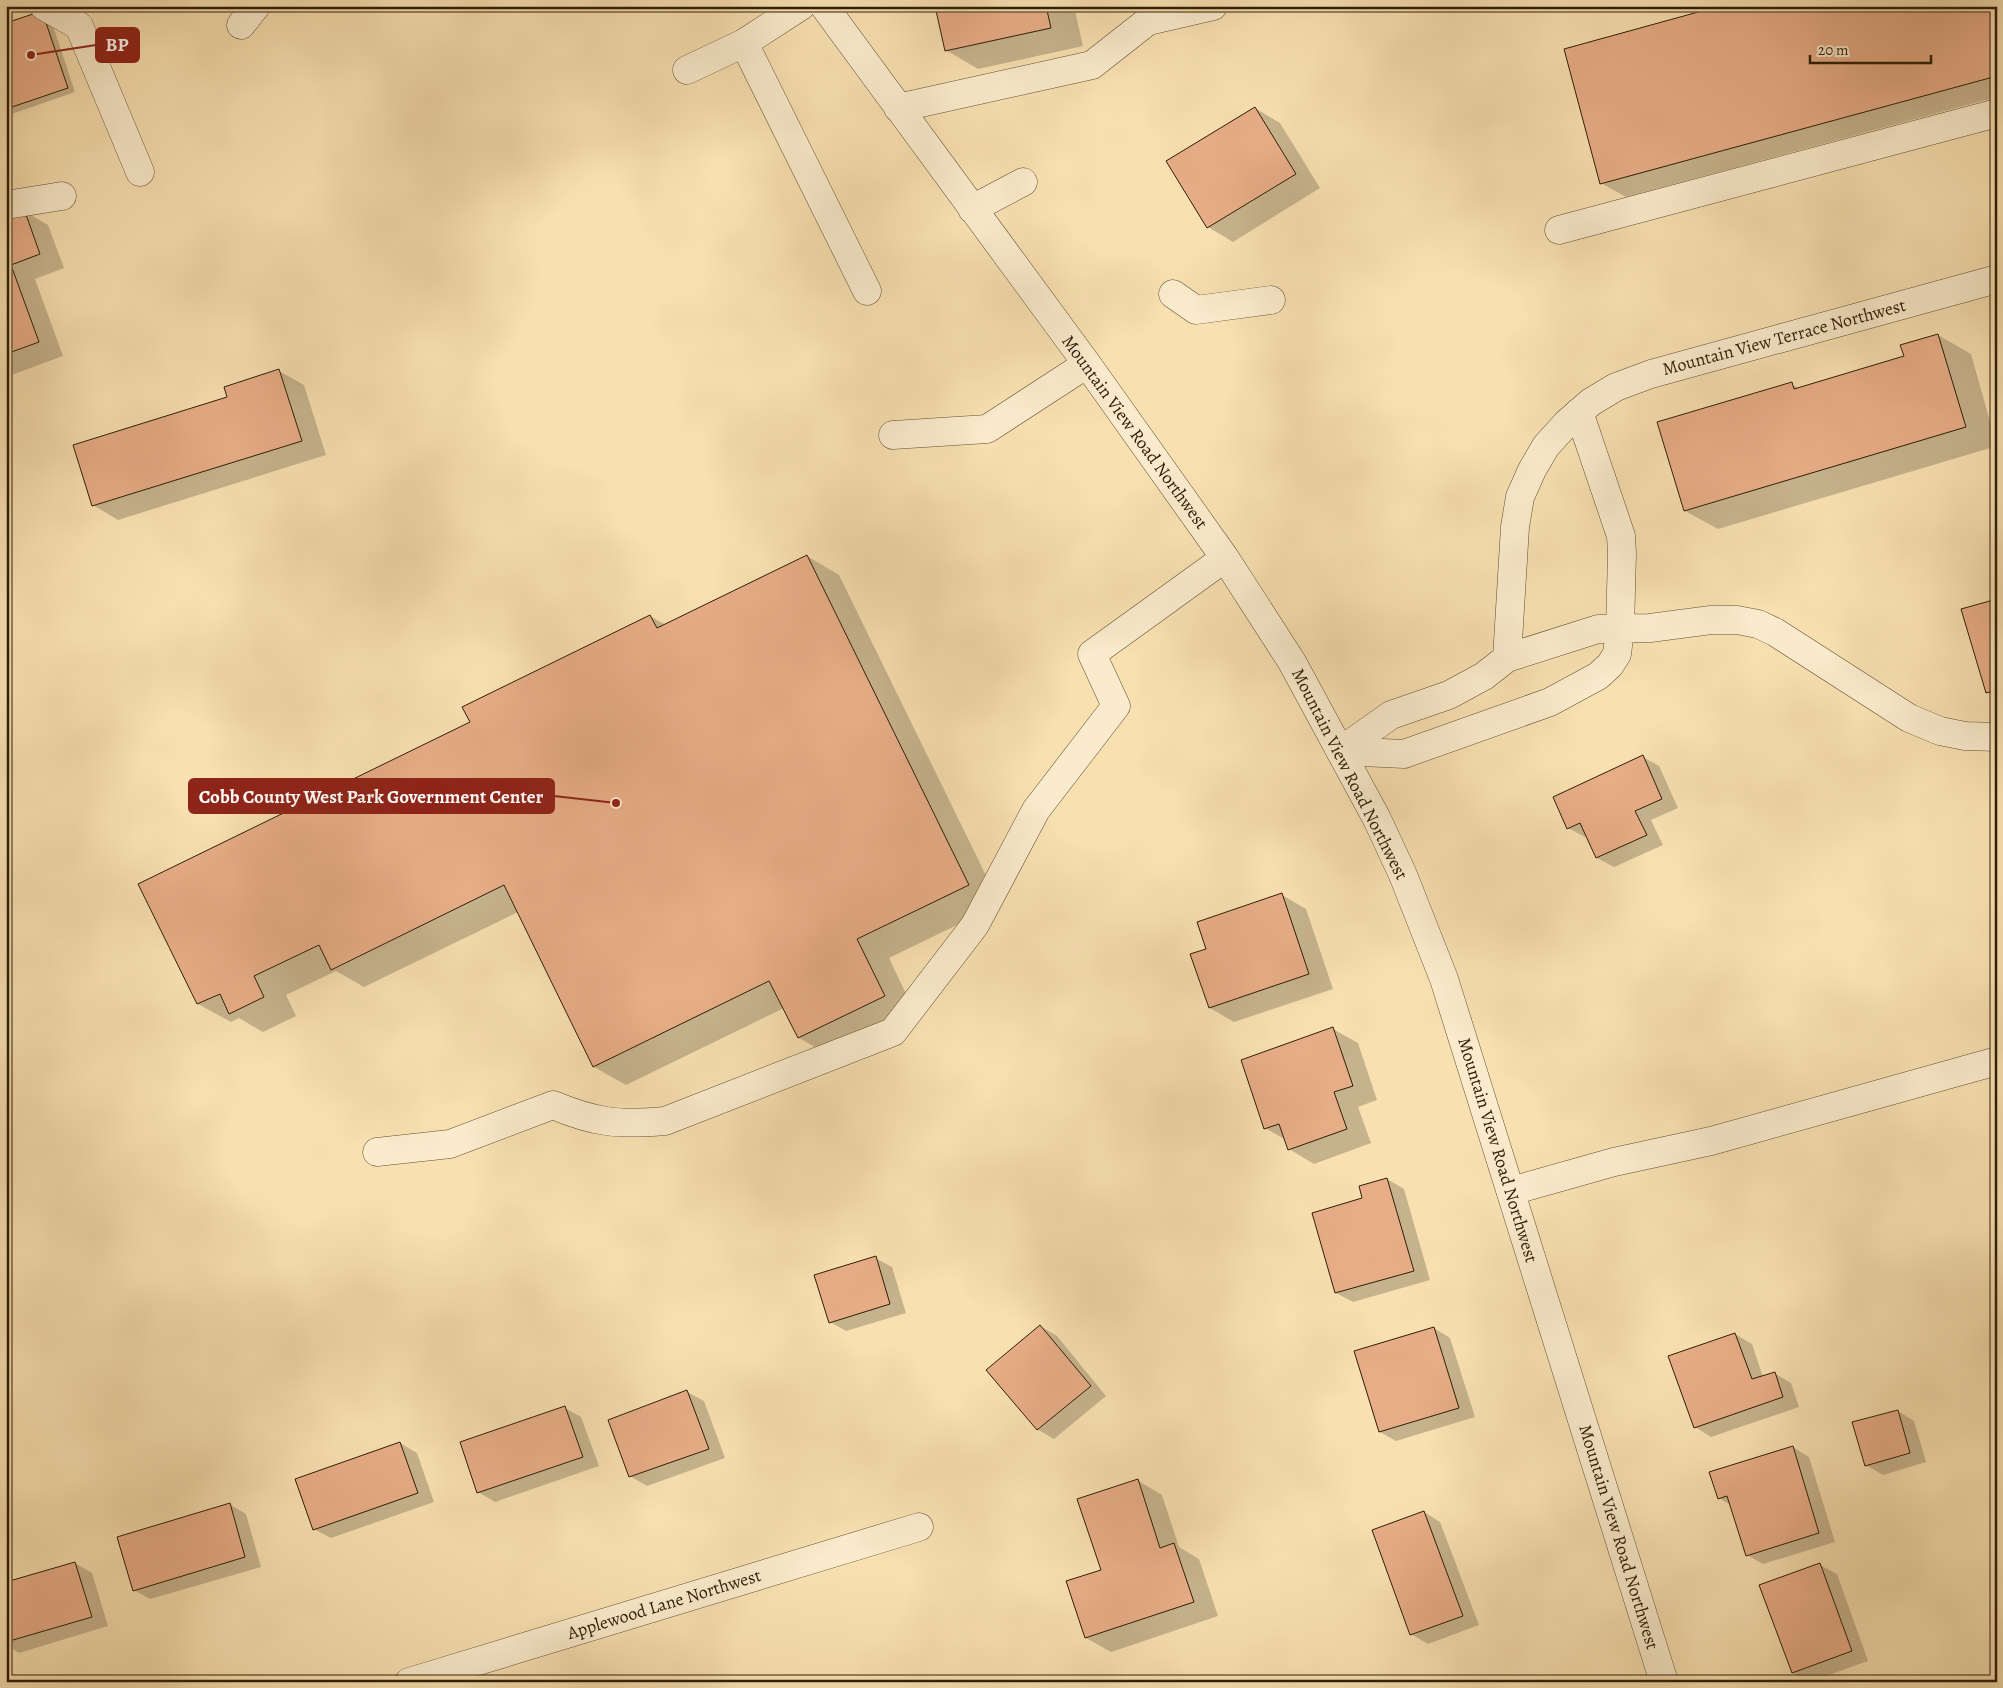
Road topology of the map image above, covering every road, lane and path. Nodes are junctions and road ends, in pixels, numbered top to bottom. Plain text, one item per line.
1 (44, 6) edge
2 (801, 6) edge
3 (824, 6) edge
4 (1213, 6) edge
5 (1146, 13) edge
6 (744, 43) junction
7 (687, 70) dead end
8 (898, 108) junction
9 (1997, 113) edge
10 (140, 172) dead end
11 (1023, 182) dead end
12 (62, 196) dead end
13 (6, 205) edge
14 (972, 209) junction
15 (1559, 230) dead end
16 (1997, 279) edge
17 (867, 291) dead end
18 (1173, 294) dead end
19 (1271, 300) dead end
20 (1087, 364) junction
21 (1579, 412) junction
22 (893, 435) dead end
23 (1225, 558) junction
24 (1620, 628) junction
25 (1507, 658) junction
26 (1997, 737) edge
27 (1340, 751) junction
28 (1997, 1061) edge
29 (377, 1152) dead end
30 (1512, 1192) junction
31 (919, 1526) dead end
32 (409, 1682) edge
33 (1664, 1682) edge

1 - 10 street
2 - 6 street
3 - 8 street, Mountain View Road Northwest
4 - 5 street
5 - 8 street
6 - 7 street
6 - 17 street
8 - 14 street, Mountain View Road Northwest
9 - 15 street
11 - 14 street
12 - 13 street
14 - 20 street, Mountain View Road Northwest
16 - 21 street, Mountain View Terrace Northwest
18 - 19 street
20 - 22 street
20 - 23 street, Mountain View Road Northwest
21 - 24 street
21 - 25 street, Mountain View Terrace Northwest
23 - 27 street, Mountain View Road Northwest
23 - 29 street
24 - 25 street
24 - 26 street
24 - 27 street
25 - 27 street
27 - 30 street, Mountain View Road Northwest
28 - 30 street
30 - 33 street, Mountain View Road Northwest
31 - 32 street, Applewood Lane Northwest

